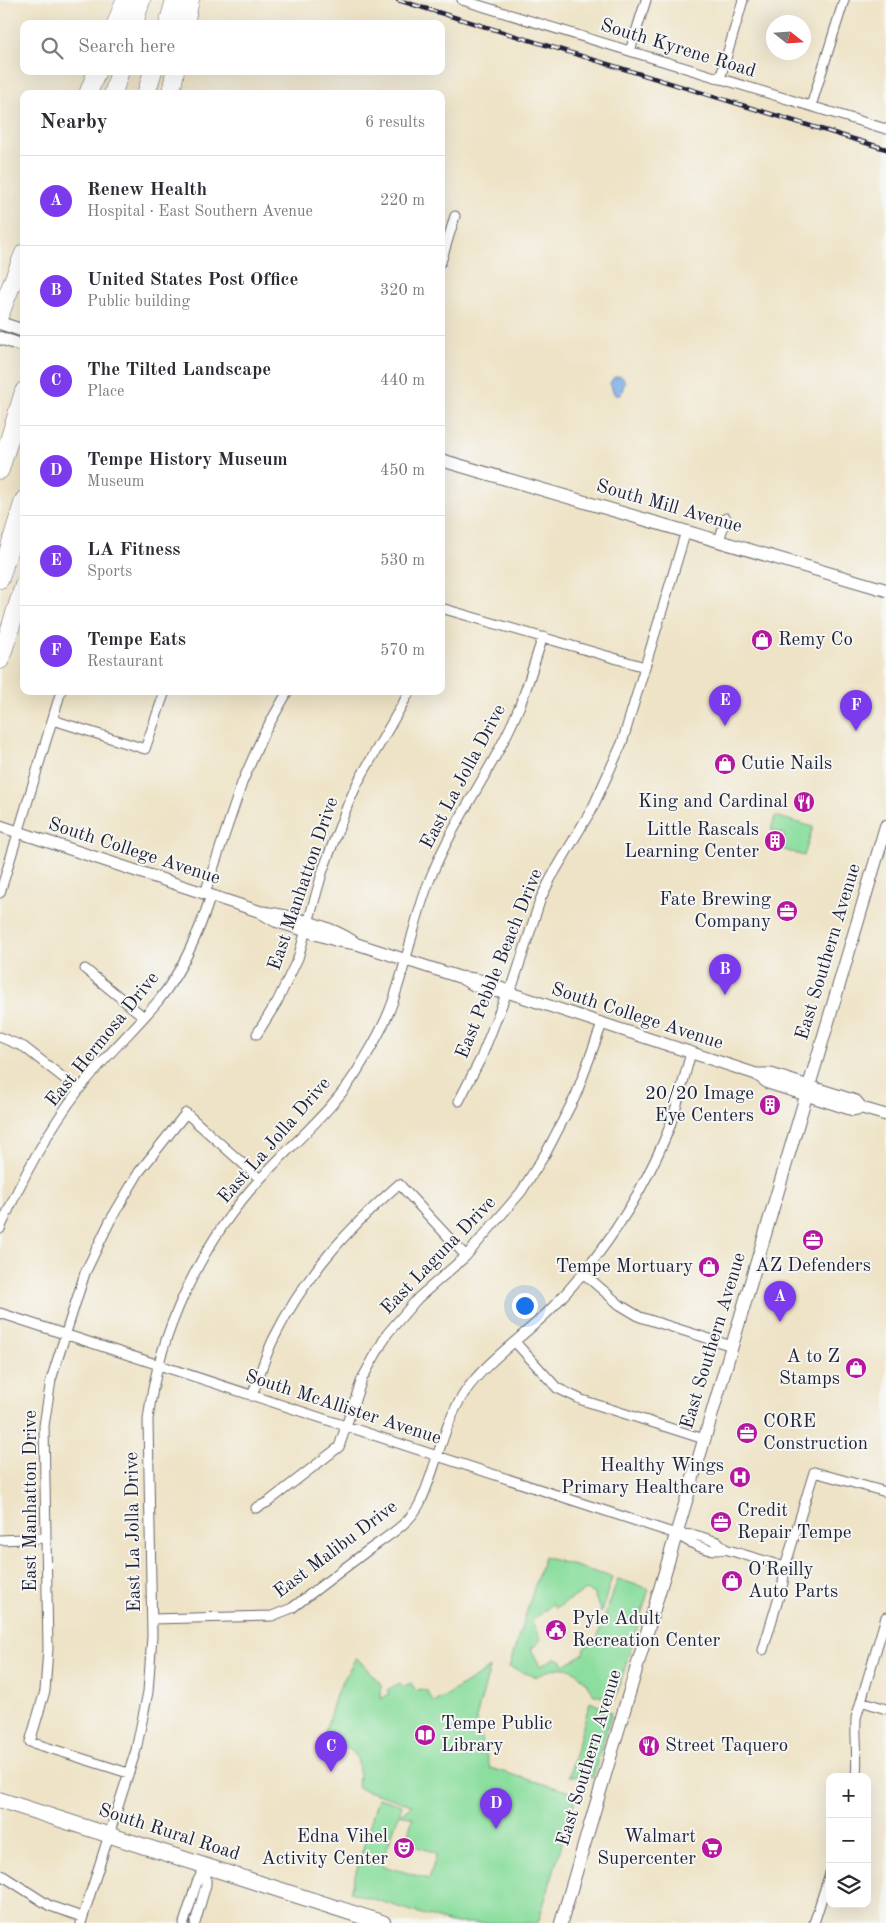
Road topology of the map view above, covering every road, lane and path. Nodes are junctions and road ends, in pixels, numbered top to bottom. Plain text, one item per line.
1 (126, 0) edge
2 (141, 0) edge
3 (175, 0) edge
4 (190, 0) edge
5 (462, 0) edge
6 (646, 0) edge
7 (743, 0) edge
8 (844, 0) edge
9 (118, 20) edge
10 (135, 20) edge
11 (169, 20) edge
12 (186, 20) edge
13 (630, 51) junction
14 (95, 75) edge
15 (119, 75) edge
16 (152, 75) edge
17 (174, 75) edge
18 (720, 79) junction
19 (90, 90) edge
20 (114, 90) edge
21 (147, 90) edge
22 (172, 90) edge
23 (811, 106) junction
24 (886, 129) edge
25 (455, 216) dead end
26 (445, 249) edge
27 (20, 262) edge
28 (0, 314) edge
29 (0, 323) edge
30 (20, 330) edge
31 (0, 338) edge
32 (20, 344) edge
33 (20, 404) edge
34 (445, 461) edge
35 (0, 470) edge
36 (20, 513) edge
37 (726, 518) dead end
38 (686, 531) junction
39 (719, 541) junction
40 (0, 579) edge
41 (886, 590) edge
42 (20, 598) edge
43 (445, 609) edge
44 (543, 637) junction
45 (0, 660) edge
46 (645, 667) junction
47 (60, 695) edge
48 (164, 695) edge
49 (286, 695) edge
50 (408, 695) edge
51 (53, 720) junction
52 (0, 826) edge
53 (886, 826) edge
54 (18, 832) junction
55 (0, 893) edge
56 (208, 894) junction
57 (306, 927) junction
58 (406, 960) junction
59 (85, 969) dead end
60 (506, 992) junction
61 (144, 1017) junction
62 (602, 1024) junction
63 (257, 1034) dead end
64 (0, 1037) edge
65 (691, 1053) junction
66 (79, 1090) junction
67 (808, 1091) junction
68 (459, 1101) dead end
69 (886, 1115) edge
70 (260, 1178) junction
71 (0, 1229) edge
72 (466, 1256) junction
73 (583, 1273) junction
74 (0, 1313) edge
75 (65, 1334) junction
76 (515, 1342) junction
77 (732, 1346) junction
78 (159, 1364) junction
79 (252, 1396) junction
80 (346, 1425) junction
81 (704, 1439) junction
82 (438, 1456) junction
83 (886, 1492) edge
84 (256, 1508) dead end
85 (676, 1534) junction
86 (46, 1538) junction
87 (0, 1540) edge
88 (785, 1567) junction
89 (886, 1617) edge
90 (152, 1619) junction
91 (763, 1650) dead end
92 (861, 1701) junction
93 (886, 1709) edge
94 (128, 1773) junction
95 (856, 1773) edge
96 (0, 1800) edge
97 (109, 1834) junction
98 (206, 1865) junction
99 (0, 1874) edge
100 (826, 1886) edge
101 (82, 1920) edge
102 (184, 1923) edge
103 (195, 1923) edge
104 (382, 1923) edge
105 (561, 1923) edge
106 (814, 1923) edge

1 - 9 highway
2 - 10 highway
3 - 11 highway
4 - 12 highway
5 - 13 street, South Kyrene Road
6 - 13 street
7 - 18 street
8 - 23 street
13 - 18 street, South Kyrene Road
14 - 19 highway
15 - 20 highway
16 - 21 highway
17 - 22 highway
18 - 23 street, South Kyrene Road
23 - 24 street, South Kyrene Road
25 - 26 street
27 - 28 highway
29 - 30 main road
31 - 32 main road
33 - 35 highway
34 - 38 main road, South Mill Avenue
36 - 40 highway
37 - 39 street
38 - 39 main road, South Mill Avenue
38 - 46 street, East Pebble Beach Drive
39 - 41 main road, South Mill Avenue
42 - 45 highway
43 - 44 street
44 - 46 street
44 - 58 street, East La Jolla Drive
46 - 60 street, East Pebble Beach Drive
47 - 51 street
48 - 51 street
49 - 56 street, East Hermosa Drive
50 - 57 street, East Manhatton Drive
51 - 54 street
52 - 54 street, South College Avenue
53 - 67 main road, East Southern Avenue
54 - 55 street
54 - 56 street, South College Avenue
56 - 57 street, South College Avenue
56 - 61 street, East Hermosa Drive
57 - 58 street, South College Avenue
57 - 63 street, East Manhatton Drive
58 - 60 street, South College Avenue
58 - 70 street, East La Jolla Drive
59 - 61 street
60 - 62 street, South College Avenue
60 - 68 street, East Pebble Beach Drive
61 - 66 street, East Hermosa Drive
62 - 65 street, South College Avenue
62 - 72 street, East Laguna Drive
64 - 66 street
65 - 67 street, South College Avenue
65 - 73 street, East Malibu Drive
66 - 71 street, East Hermosa Drive
67 - 69 street, South College Avenue
67 - 77 main road, East Southern Avenue
70 - 75 street, East Manhatton Drive
70 - 78 street, East La Jolla Drive
72 - 79 street
72 - 80 street, East Laguna Drive
73 - 76 street, East Malibu Drive
73 - 77 street
74 - 75 street, South McAllister Avenue
75 - 78 street, South McAllister Avenue
75 - 86 street, East Manhatton Drive
76 - 81 street
76 - 82 street, East Malibu Drive
77 - 81 main road, East Southern Avenue
78 - 79 street, South McAllister Avenue
78 - 90 street, East La Jolla Drive
79 - 80 street, South McAllister Avenue
80 - 82 street, South McAllister Avenue
80 - 84 street, East Laguna Drive
81 - 85 main road, East Southern Avenue
82 - 85 street, South McAllister Avenue
82 - 90 street, East Malibu Drive
83 - 88 street
85 - 88 street, South McAllister Avenue
85 - 105 main road, East Southern Avenue
86 - 87 street
86 - 94 street, East Manhatton Drive
88 - 91 street
89 - 92 street
90 - 94 street, East La Jolla Drive
92 - 93 street
92 - 95 street
94 - 97 street, East La Jolla Drive
96 - 97 main road, South Rural Road
97 - 98 main road, South Rural Road
97 - 101 street, East La Jolla Drive
98 - 102 street
98 - 103 street
98 - 104 main road, South Rural Road
99 - 101 street
100 - 106 street

